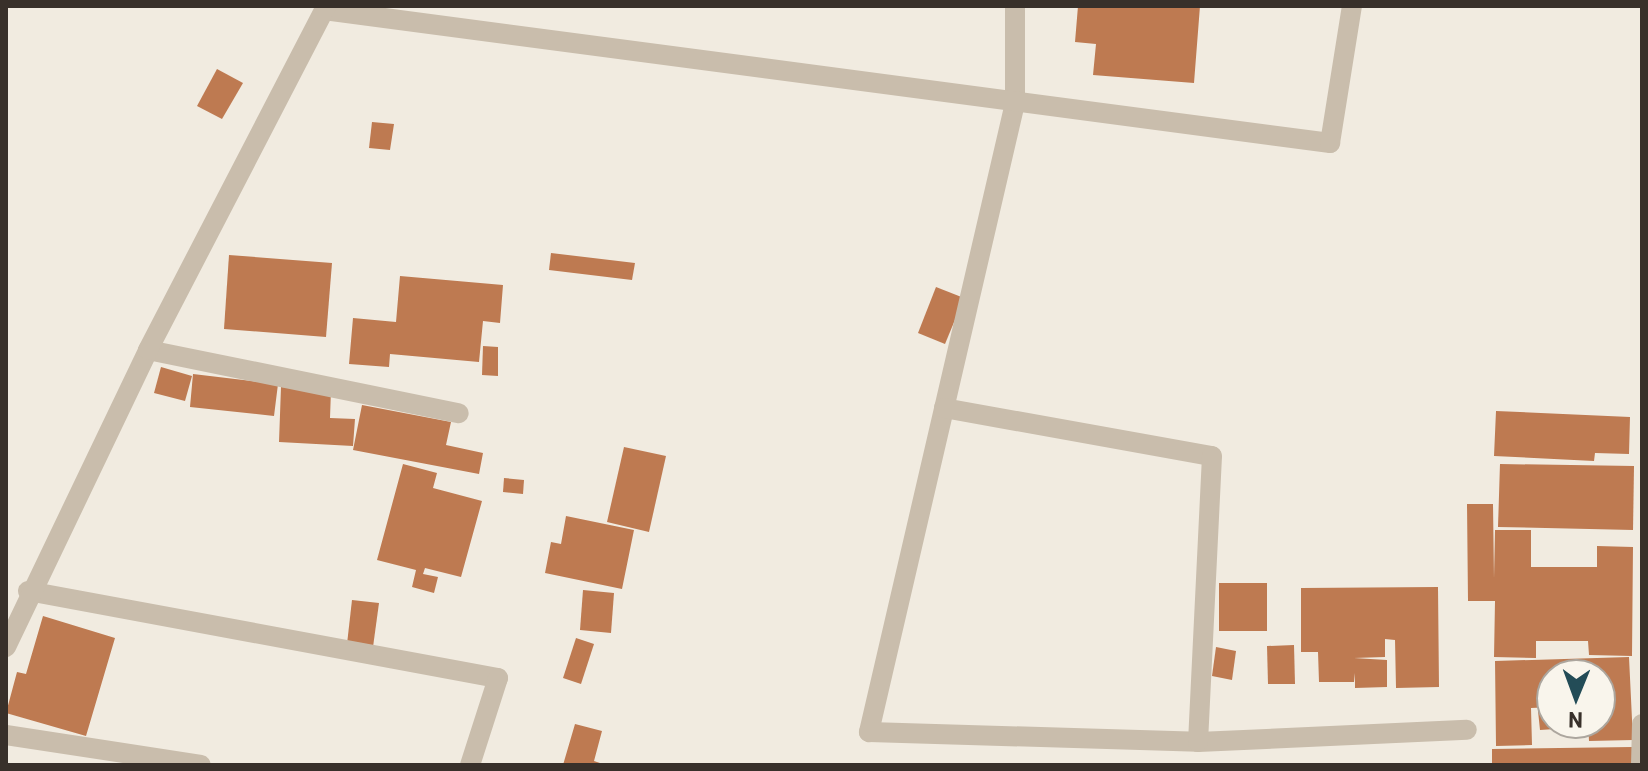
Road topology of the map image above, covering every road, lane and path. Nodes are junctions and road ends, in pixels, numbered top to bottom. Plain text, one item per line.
1 (1015, 6) edge
2 (1352, 6) edge
3 (325, 8) edge
4 (1015, 103) junction
5 (148, 350) junction
6 (944, 408) junction
7 (459, 413) dead end
8 (28, 591) junction
9 (6, 647) edge
10 (1642, 724) edge
11 (1467, 730) dead end
12 (6, 735) edge
13 (1198, 742) junction
14 (201, 765) edge
15 (470, 765) edge
16 (1641, 765) edge

1 - 4 street
2 - 4 street
3 - 4 street
3 - 5 street
4 - 6 street
5 - 7 street
5 - 8 street
6 - 13 street
6 - 13 street
8 - 9 street
8 - 15 street
10 - 16 street
11 - 13 street
12 - 14 street

